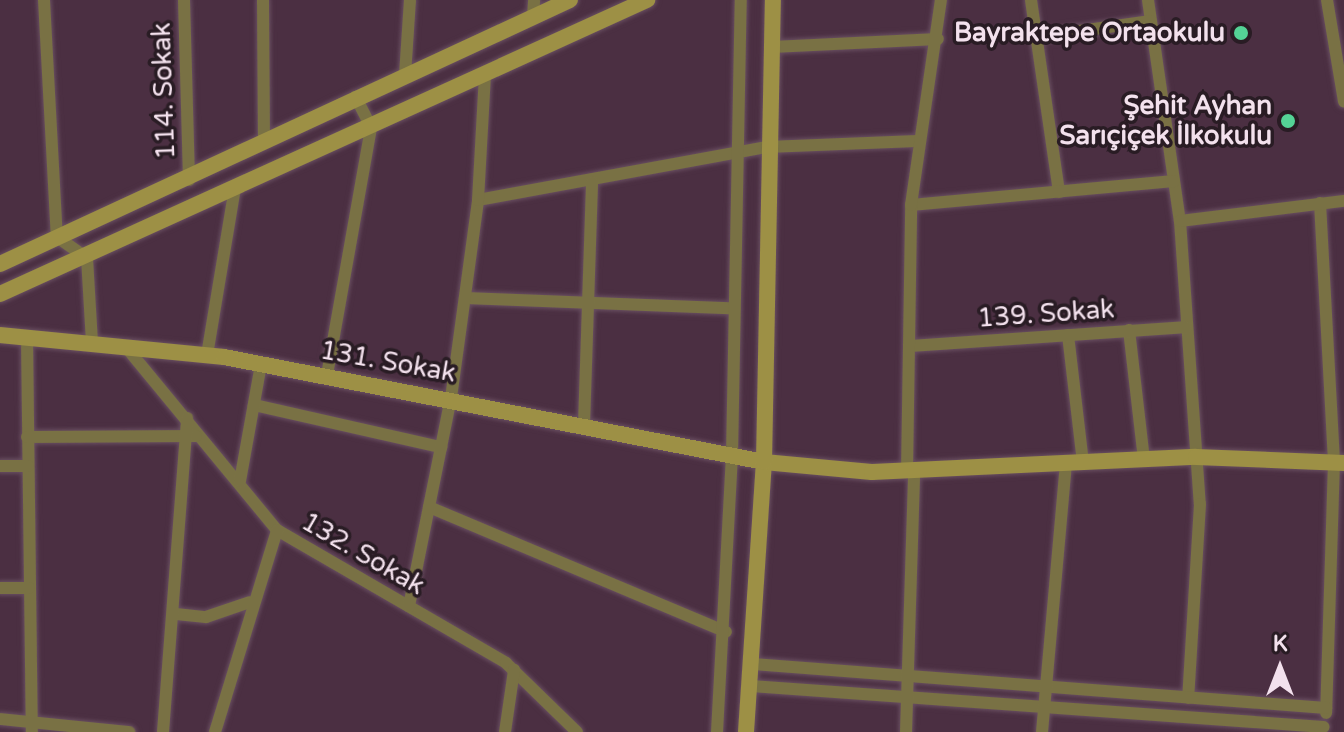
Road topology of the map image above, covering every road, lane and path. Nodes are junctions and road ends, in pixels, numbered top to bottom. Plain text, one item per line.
1 (44, 0) edge
2 (184, 0) edge
3 (263, 0) edge
4 (410, 0) edge
5 (570, 0) edge
6 (647, 0) edge
7 (741, 0) edge
8 (773, 0) edge
9 (941, 0) edge
10 (1031, 0) edge
11 (1148, 0) edge
12 (1327, 0) edge
13 (534, 8) edge
14 (1151, 21) junction
15 (1037, 37) junction
16 (938, 39) junction
17 (772, 47) junction
18 (485, 73) junction
19 (405, 75) junction
20 (356, 97) junction
21 (1344, 102) edge
22 (371, 127) junction
23 (917, 141) junction
24 (264, 142) junction
25 (767, 147) junction
26 (735, 156) junction
27 (189, 180) junction
28 (1174, 181) junction
29 (592, 182) junction
30 (1059, 192) junction
31 (234, 193) junction
32 (478, 200) junction
33 (1344, 201) edge
34 (1320, 203) junction
35 (911, 205) junction
36 (1180, 221) junction
37 (57, 237) junction
38 (87, 258) junction
39 (0, 264) edge
40 (0, 294) edge
41 (465, 298) junction
42 (589, 302) junction
43 (730, 308) junction
44 (1185, 327) junction
45 (1129, 330) junction
46 (0, 335) edge
47 (1068, 335) junction
48 (27, 337) junction
49 (92, 343) junction
50 (909, 346) junction
51 (126, 347) junction
52 (207, 355) junction
53 (261, 364) junction
54 (327, 375) junction
55 (451, 398) junction
56 (254, 405) junction
57 (187, 418) junction
58 (584, 425) junction
59 (188, 436) junction
60 (203, 436) junction
61 (27, 437) junction
62 (441, 447) junction
63 (732, 455) junction
64 (1196, 457) junction
65 (1144, 459) junction
66 (764, 462) junction
67 (1339, 463) edge
68 (1075, 464) junction
69 (0, 466) edge
70 (28, 466) junction
71 (911, 472) junction
72 (240, 481) junction
73 (429, 507) junction
74 (277, 530) junction
75 (1339, 562) edge
76 (0, 588) edge
77 (29, 588) junction
78 (250, 602) junction
79 (409, 606) junction
80 (176, 614) junction
81 (1330, 630) junction
82 (1344, 630) edge
83 (726, 632) junction
84 (753, 664) junction
85 (514, 670) junction
86 (907, 676) junction
87 (751, 686) junction
88 (1049, 687) junction
89 (906, 698) junction
90 (1188, 698) junction
91 (1326, 708) junction
92 (1048, 709) junction
93 (33, 718) junction
94 (0, 719) edge
95 (1324, 730) edge
96 (32, 732) edge
97 (129, 732) edge
98 (163, 732) edge
99 (215, 732) edge
100 (505, 732) edge
101 (577, 732) edge
102 (717, 732) edge
103 (746, 732) edge
104 (906, 732) edge
105 (1042, 732) edge

1 - 37 street
2 - 27 street, 114. Sokak
3 - 24 street
4 - 19 street
5 - 13 street
6 - 18 street
7 - 26 street
8 - 17 street
9 - 16 street
10 - 15 street
11 - 14 street
12 - 21 street
13 - 19 street
14 - 15 street
14 - 28 street
15 - 30 street
16 - 17 street
16 - 23 street
17 - 25 street
18 - 22 street
18 - 32 street
19 - 20 street
20 - 22 street
20 - 24 street
22 - 31 street
22 - 54 street
23 - 25 street
23 - 35 street
24 - 27 street
25 - 26 street
25 - 66 street
26 - 29 street
26 - 43 street
27 - 37 street
28 - 30 street
28 - 36 street
29 - 32 street
29 - 42 street
30 - 35 street
31 - 38 street
31 - 52 street
32 - 41 street
33 - 34 street
34 - 36 street
34 - 67 street
35 - 50 street
36 - 44 street
37 - 38 street
37 - 39 street
38 - 40 street
38 - 49 street
41 - 42 street
41 - 55 street
42 - 43 street
42 - 58 street
43 - 63 street
44 - 45 street, 139. Sokak
44 - 64 street
45 - 47 street, 139. Sokak
45 - 65 street
46 - 48 street, 131. Sokak
47 - 50 street, 139. Sokak
47 - 68 street
48 - 49 street, 131. Sokak
48 - 61 street
49 - 51 street, 131. Sokak
50 - 71 street
51 - 52 street, 131. Sokak
51 - 57 street, 132. Sokak
52 - 53 street, 131. Sokak
53 - 54 street, 131. Sokak
53 - 56 street
54 - 55 street, 131. Sokak
55 - 58 street, 131. Sokak
55 - 62 street
56 - 62 street
56 - 72 street
57 - 59 street
57 - 60 street, 132. Sokak
58 - 63 street, 131. Sokak
59 - 60 street
59 - 61 street
59 - 80 street
60 - 72 street, 132. Sokak
61 - 70 street
62 - 73 street
63 - 66 street, 131. Sokak
63 - 83 street
64 - 65 street, 131. Sokak
64 - 67 street, 131. Sokak
64 - 90 street
65 - 68 street, 131. Sokak
66 - 71 street, 131. Sokak
66 - 84 street
67 - 75 street
68 - 71 street, 131. Sokak
68 - 88 street
69 - 70 street
70 - 77 street
71 - 86 street
72 - 74 street, 132. Sokak
73 - 79 street
73 - 83 street
74 - 78 street
74 - 79 street, 132. Sokak
75 - 81 street
76 - 77 street
77 - 93 street
78 - 80 street
78 - 99 street
79 - 85 street, 132. Sokak
80 - 98 street
81 - 82 street
81 - 91 street
83 - 102 street
84 - 86 street
84 - 87 street
85 - 100 street
85 - 101 street, 132. Sokak
86 - 88 street
86 - 89 street
87 - 89 street
87 - 103 street
88 - 90 street
88 - 92 street
89 - 92 street
89 - 104 street
90 - 91 street
91 - 95 street
92 - 95 street
92 - 105 street
93 - 94 street
93 - 96 street
93 - 97 street

